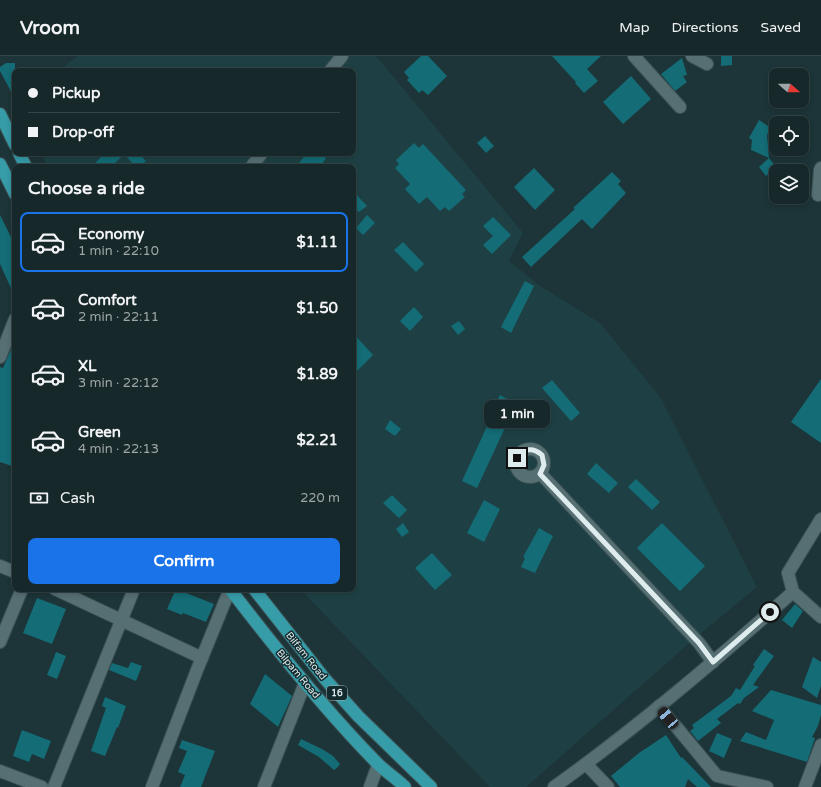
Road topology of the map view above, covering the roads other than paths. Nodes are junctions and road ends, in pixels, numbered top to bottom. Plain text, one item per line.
1 (342, 56) edge
2 (634, 56) edge
3 (692, 56) edge
4 (707, 64) dead end
5 (332, 68) edge
6 (680, 107) dead end
7 (0, 114) edge
8 (12, 139) edge
9 (259, 156) edge
10 (0, 164) edge
11 (253, 164) edge
12 (821, 168) edge
13 (12, 188) edge
14 (818, 195) dead end
15 (12, 327) edge
16 (0, 357) edge
17 (540, 474) dead end
18 (821, 519) edge
19 (0, 566) edge
20 (12, 571) edge
21 (21, 592) edge
22 (62, 592) edge
23 (133, 592) edge
24 (229, 592) edge
25 (232, 592) edge
26 (256, 592) edge
27 (793, 592) junction
28 (821, 617) edge
29 (122, 619) junction
30 (0, 642) edge
31 (202, 658) junction
32 (713, 662) junction
33 (305, 682) junction
34 (659, 706) junction
35 (821, 745) edge
36 (586, 764) junction
37 (378, 765) junction
38 (0, 771) edge
39 (753, 785) edge
40 (42, 787) edge
41 (54, 787) edge
42 (152, 787) edge
43 (264, 787) edge
44 (370, 787) edge
45 (405, 787) edge
46 (431, 787) edge
47 (554, 787) edge
48 (608, 787) edge
49 (767, 787) edge
50 (804, 787) edge

1 - 5 street
2 - 6 street
3 - 4 street
7 - 8 main road
9 - 11 street
10 - 13 main road
12 - 14 street
15 - 16 street
17 - 32 street
18 - 27 street
19 - 20 street
21 - 30 street
22 - 29 street
23 - 29 street
24 - 31 street
25 - 33 main road, Bilpam Road / 16
26 - 46 main road, Bilfam Road / 16
27 - 28 street
27 - 32 street
29 - 31 street
29 - 41 street
31 - 42 street
32 - 34 street
33 - 37 main road, Bilpam Road / 16
33 - 43 street
34 - 36 street
34 - 39 street
35 - 50 street
36 - 47 street
36 - 48 street
37 - 44 street
37 - 45 main road, Bilpam Road / 16
38 - 40 street
39 - 49 street

